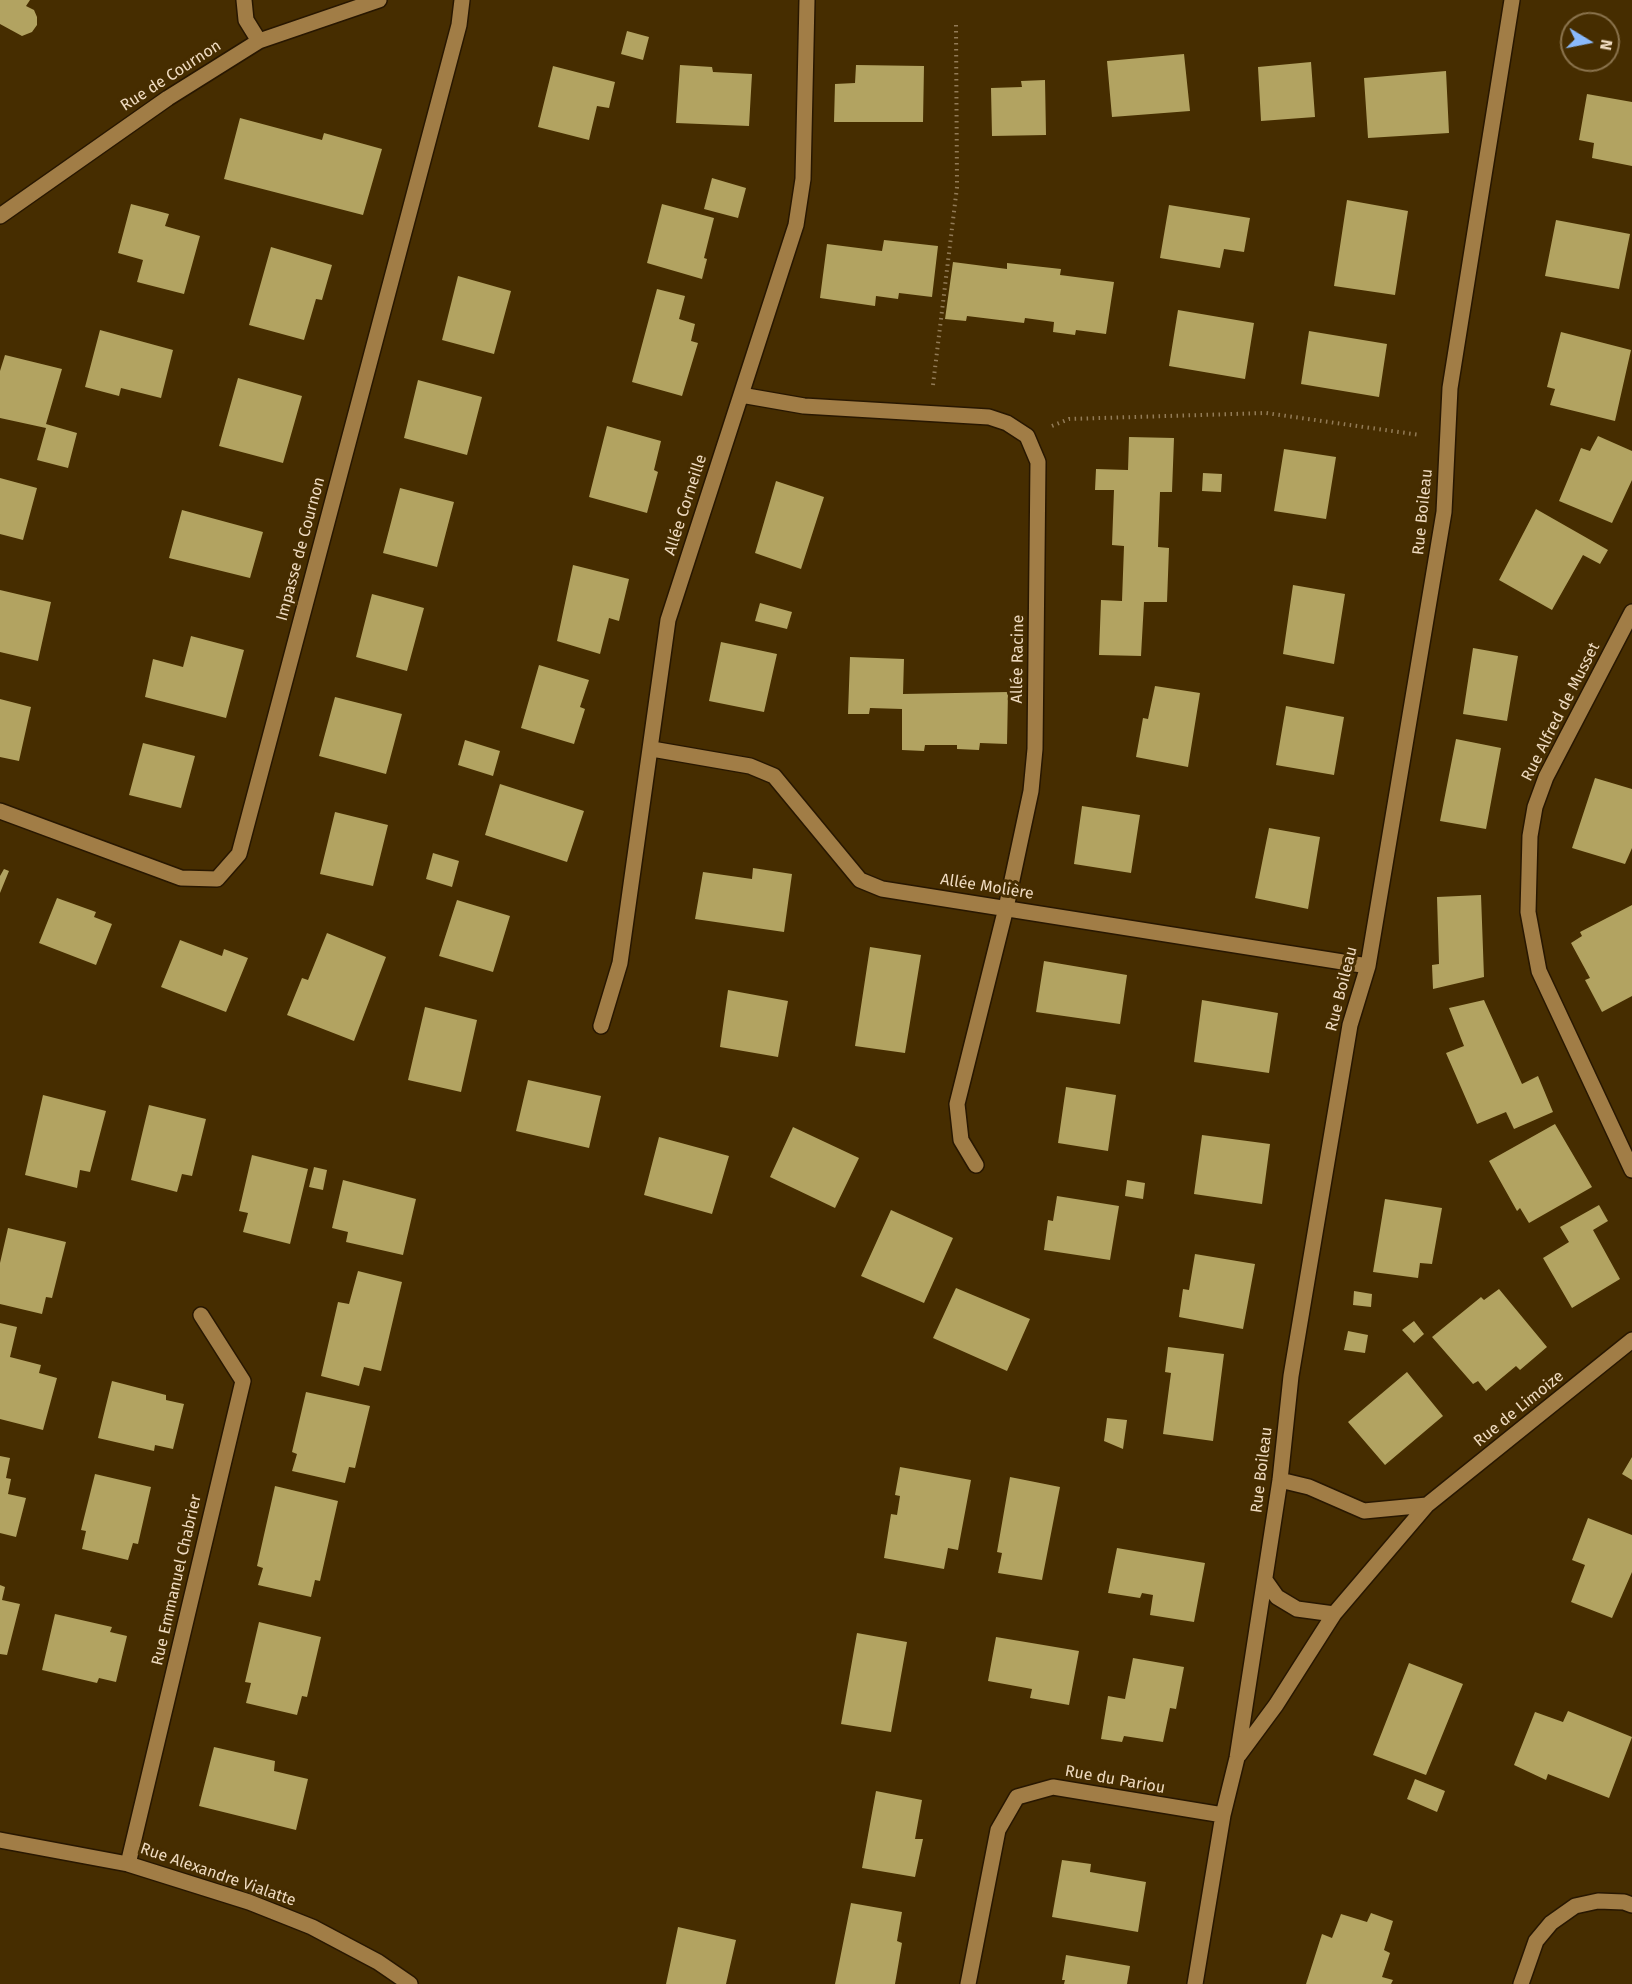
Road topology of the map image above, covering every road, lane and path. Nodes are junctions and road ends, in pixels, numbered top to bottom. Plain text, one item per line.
1 (244, 0) edge
2 (379, 0) edge
3 (462, 0) edge
4 (807, 0) edge
5 (1512, 0) edge
6 (956, 25) dead end
7 (259, 41) junction
8 (0, 216) edge
9 (741, 394) junction
10 (929, 411) junction
11 (1027, 436) junction
12 (1448, 439) junction
13 (1632, 612) edge
14 (651, 749) junction
15 (0, 811) edge
16 (1006, 908) junction
17 (1368, 966) junction
18 (601, 1026) dead end
19 (976, 1165) dead end
20 (1632, 1170) edge
21 (201, 1315) dead end
22 (1632, 1340) edge
23 (1280, 1480) junction
24 (1427, 1505) junction
25 (1265, 1580) junction
26 (1334, 1614) junction
27 (1237, 1758) junction
28 (1223, 1815) junction
29 (0, 1840) edge
30 (128, 1864) junction
31 (1632, 1905) edge
32 (410, 1984) edge
33 (968, 1984) edge
34 (1195, 1984) edge
35 (1521, 1984) edge

1 - 7 street
2 - 7 street, Rue de Cournon
3 - 15 street, Impasse de Cournon
4 - 9 street, Allée Corneille
5 - 12 street, Rue Boileau
6 - 10 path
7 - 8 street, Rue de Cournon
9 - 10 street
9 - 14 street, Allée Corneille
10 - 11 street
11 - 12 path
11 - 16 street, Allée Racine
12 - 17 street, Rue Boileau
13 - 20 street, Rue Alfred de Musset
14 - 16 street, Allée Molière
14 - 18 street, Allée Corneille
16 - 17 street, Allée Molière
16 - 19 street, Allée Racine
17 - 23 street, Rue Boileau
21 - 30 street, Rue Emmanuel Chabrier
22 - 24 street, Rue de Limoize
23 - 24 street
23 - 25 street, Rue Boileau
24 - 26 street, Rue de Limoize
25 - 26 street
25 - 27 street, Rue Boileau
26 - 27 street, Rue de Limoize
27 - 28 street, Rue Boileau
28 - 33 street, Rue du Pariou
28 - 34 street, Rue Boileau
29 - 30 street, Rue Alexandre Vialatte
30 - 32 street, Rue Alexandre Vialatte
31 - 35 street

